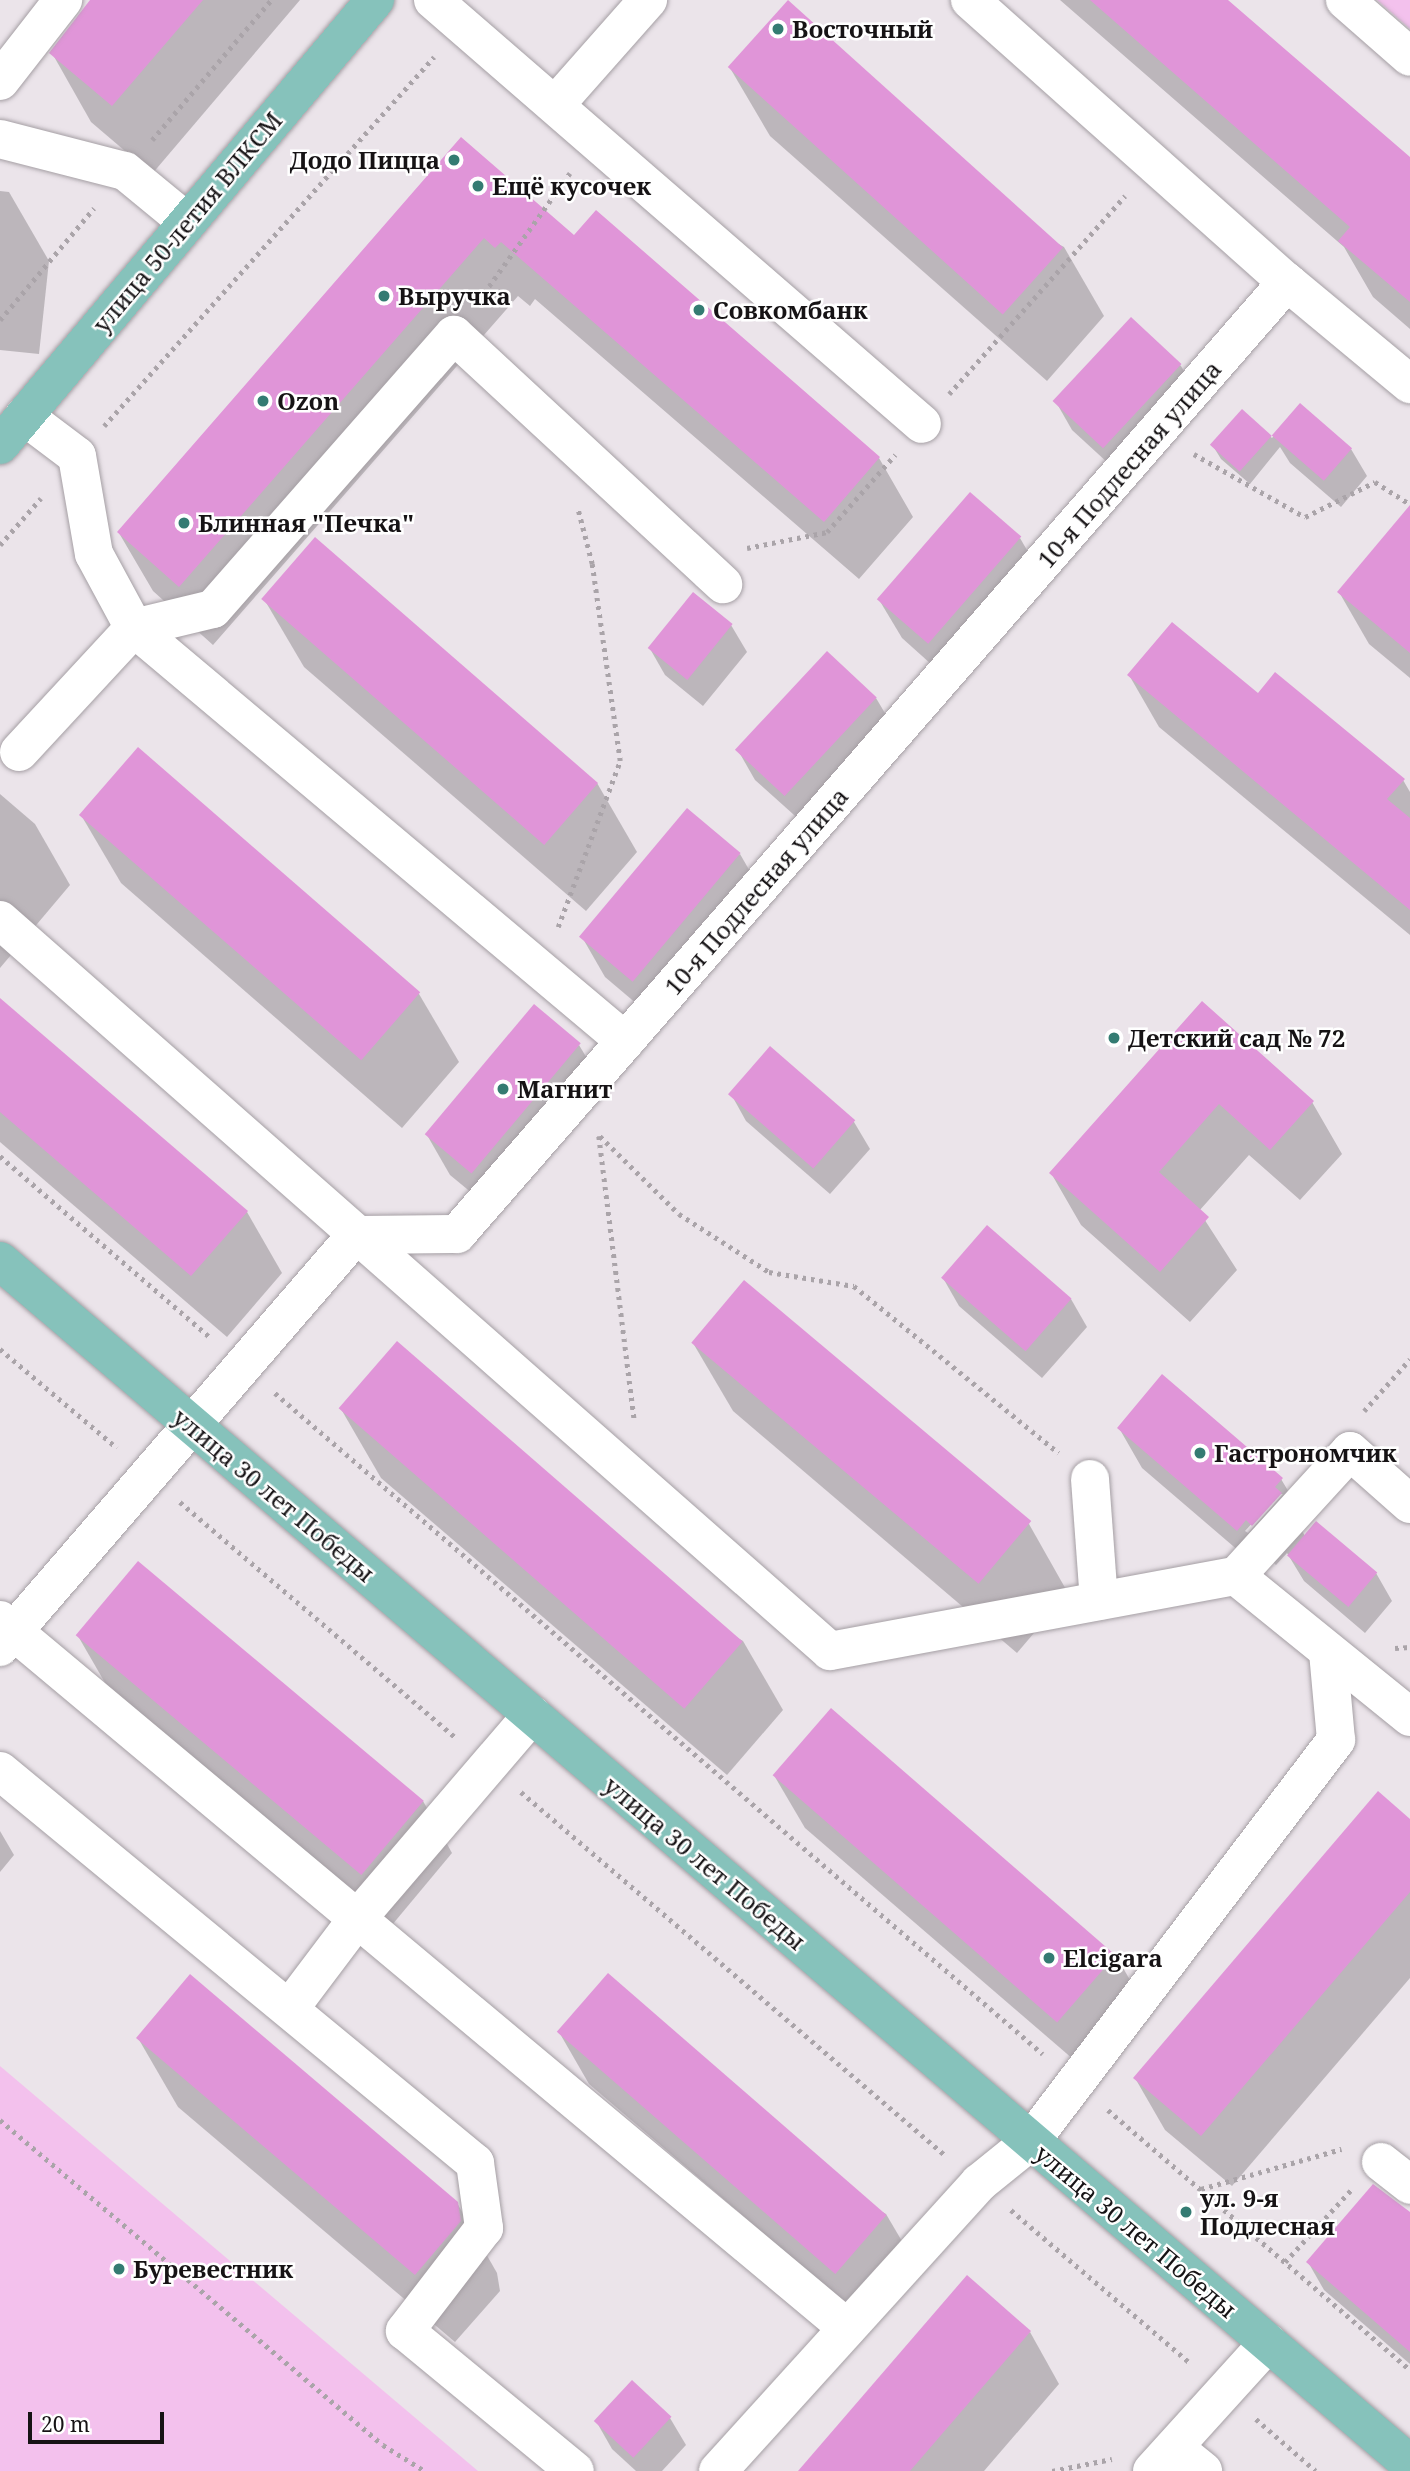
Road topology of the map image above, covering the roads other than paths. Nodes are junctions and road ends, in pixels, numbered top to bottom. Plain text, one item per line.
1 (63, 0) edge
2 (375, 0) edge
3 (433, 0) edge
4 (649, 0) edge
5 (970, 0) edge
6 (1345, 0) edge
7 (1410, 57) edge
8 (0, 81) edge
9 (556, 104) junction
10 (0, 139) edge
11 (187, 222) junction
12 (1287, 282) junction
13 (1410, 384) edge
14 (922, 424) dead end
15 (12, 431) edge
16 (723, 584) dead end
17 (134, 628) junction
18 (19, 752) dead end
19 (0, 920) edge
20 (625, 1041) junction
21 (356, 1235) junction
22 (0, 1261) edge
23 (193, 1426) junction
24 (1090, 1479) road end
25 (1410, 1504) edge
26 (1236, 1576) junction
27 (1100, 1601) junction
28 (5, 1633) edge
29 (1328, 1652) junction
30 (532, 1715) junction
31 (1410, 1717) edge
32 (0, 1771) edge
33 (357, 1919) junction
34 (290, 2008) junction
35 (1031, 2141) junction
36 (847, 2328) junction
37 (1269, 2343) junction
38 (1177, 2464) edge
39 (1410, 2464) edge
40 (575, 2471) edge
41 (719, 2471) edge

1 - 8 street
2 - 11 main road, улица 50-летия ВЛКСМ
3 - 9 street
4 - 9 street
5 - 12 street
6 - 7 street
9 - 14 street
10 - 11 street
11 - 15 main road, улица 50-летия ВЛКСМ
12 - 13 street
12 - 20 street, 10-я Подлесная улица
15 - 17 street
16 - 17 street
17 - 18 street
17 - 20 street
19 - 21 street
20 - 21 street, 10-я Подлесная улица
21 - 23 street
21 - 27 street
22 - 23 main road, улица 30 лет Победы
23 - 28 street
23 - 30 main road, улица 30 лет Победы
24 - 27 street
25 - 26 street
26 - 27 street
26 - 29 street
28 - 33 street
29 - 31 street
29 - 35 street
30 - 33 street
30 - 35 main road, улица 30 лет Победы
32 - 34 street
33 - 34 street
33 - 36 street
34 - 40 street
35 - 36 street
35 - 37 main road, улица 30 лет Победы
36 - 41 street
37 - 38 street
37 - 39 main road, улица 30 лет Победы

